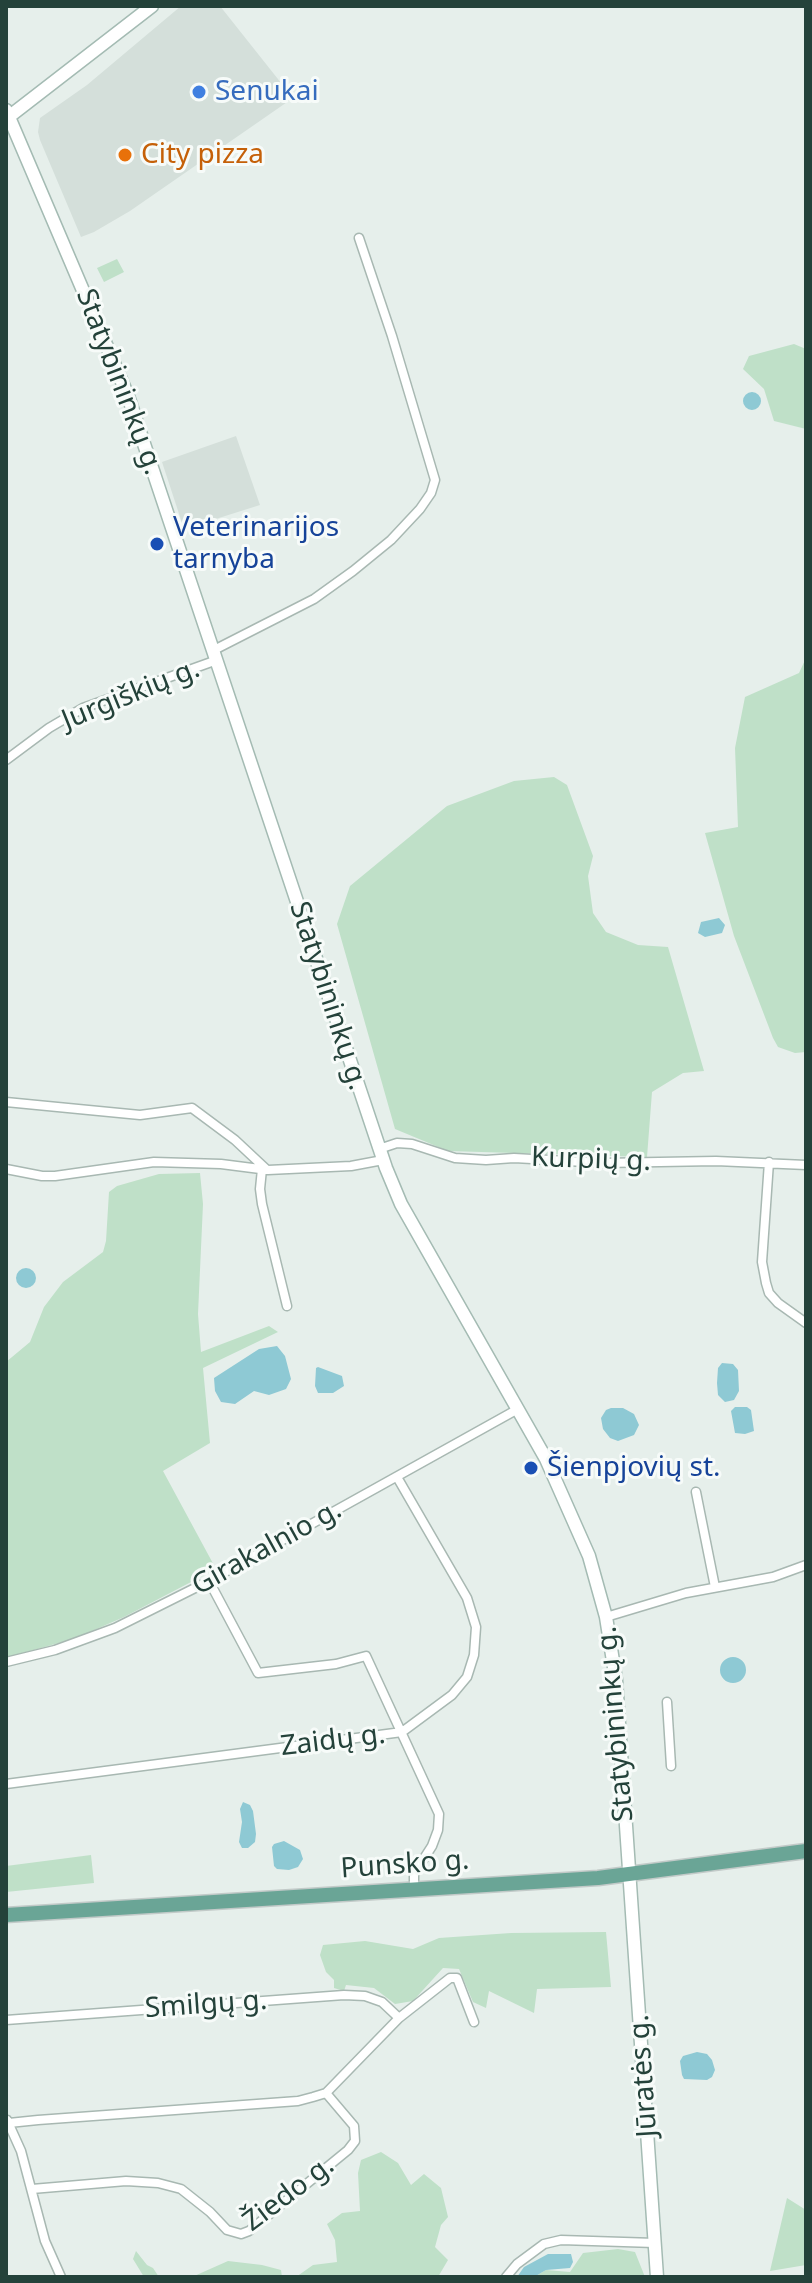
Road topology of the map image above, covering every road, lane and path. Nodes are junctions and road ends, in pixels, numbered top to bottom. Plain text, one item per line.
1 (152, 6) edge
2 (7, 115) edge
3 (359, 238) dead end
4 (215, 655) junction
5 (6, 760) edge
6 (6, 1102) edge
7 (381, 1155) junction
8 (769, 1162) junction
9 (806, 1165) edge
10 (6, 1169) edge
11 (265, 1170) junction
12 (287, 1306) dead end
13 (806, 1323) edge
14 (518, 1409) junction
15 (397, 1477) junction
16 (696, 1492) dead end
17 (806, 1565) edge
18 (209, 1581) junction
19 (715, 1587) junction
20 (606, 1617) junction
21 (6, 1662) edge
22 (667, 1702) dead end
23 (402, 1732) junction
24 (671, 1766) dead end
25 (6, 1784) edge
26 (806, 1851) edge
27 (629, 1875) junction
28 (414, 1890) junction
29 (6, 1915) edge
30 (399, 2018) junction
31 (6, 2020) edge
32 (474, 2022) dead end
33 (326, 2093) junction
34 (7, 2123) edge
35 (32, 2189) junction
36 (655, 2243) junction
37 (61, 2277) edge
38 (506, 2277) edge
39 (657, 2277) edge

1 - 2 street
2 - 4 street, Statybininkų g.
3 - 4 street, Jurgiškių g.
4 - 5 street, Jurgiškių g.
4 - 7 street, Statybininkų g.
6 - 11 street
7 - 8 street, Kurpių g.
7 - 11 street, Kurpių g.
7 - 14 street, Statybininkų g.
8 - 9 street, Kurpių g.
8 - 13 street
10 - 11 street, Kurpių g.
11 - 12 street
14 - 15 street, Girakalnio g.
14 - 20 street, Statybininkų g.
15 - 18 street, Girakalnio g.
15 - 23 street, Zaidų g.
16 - 19 street
17 - 19 street
18 - 21 street, Girakalnio g.
18 - 23 street
19 - 20 street
20 - 27 street, Statybininkų g.
22 - 24 street
23 - 25 street, Zaidų g.
23 - 28 street
26 - 27 main road, Punsko g.
27 - 28 main road, Punsko g.
27 - 36 street, Jūratės g.
28 - 29 main road, Punsko g.
30 - 31 street, Smilgų g.
30 - 32 street
30 - 33 street
33 - 34 street
33 - 35 street, Žiedo g.
34 - 35 street
35 - 37 street
36 - 38 street
36 - 39 street, Jūratės g.

